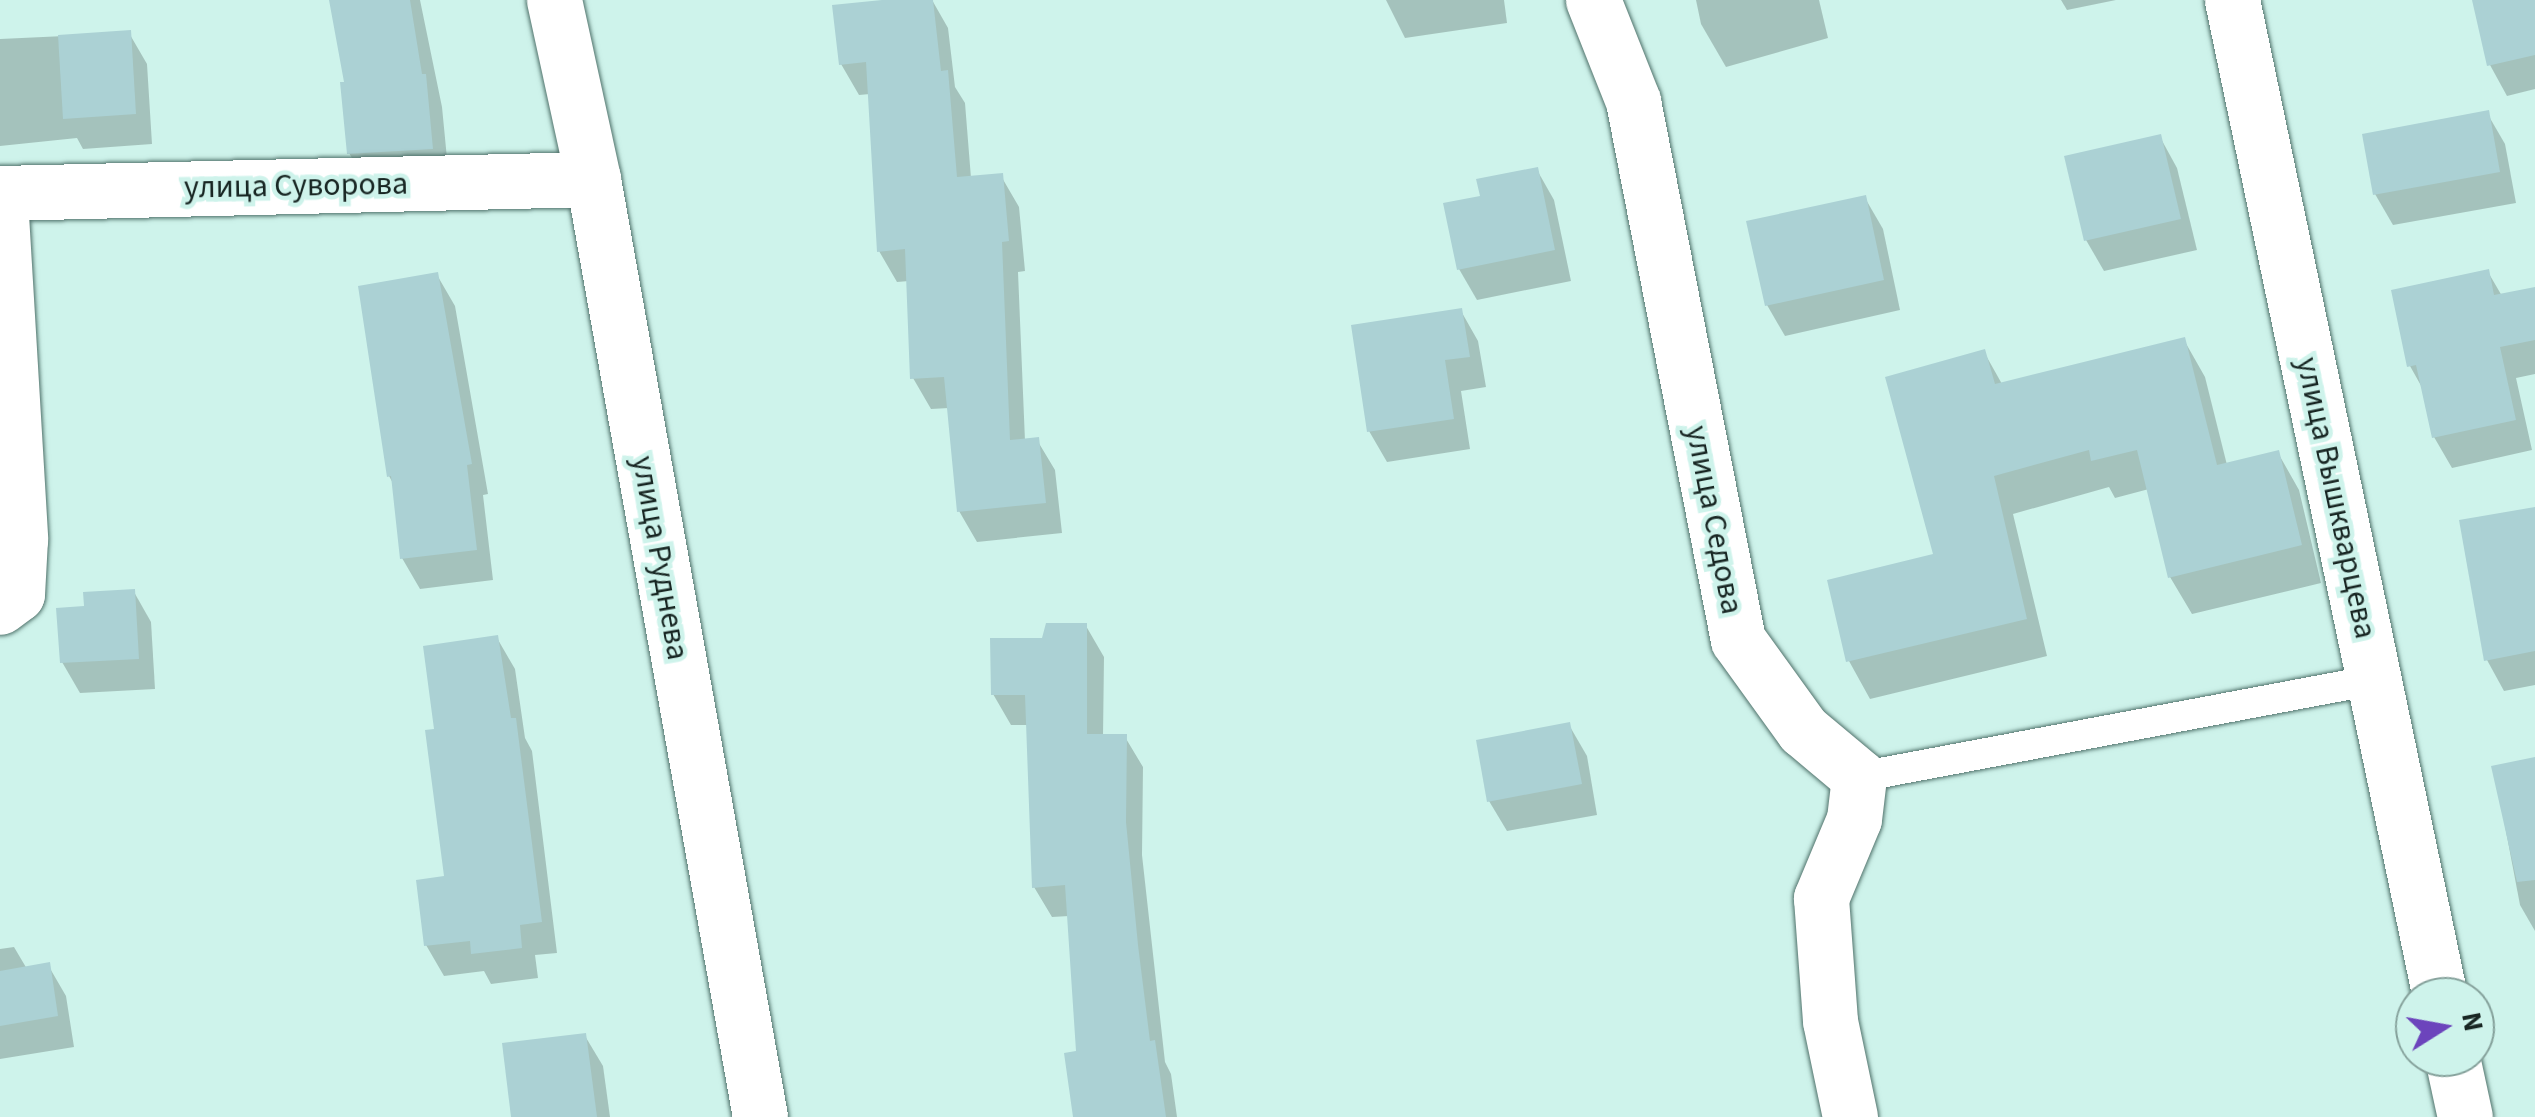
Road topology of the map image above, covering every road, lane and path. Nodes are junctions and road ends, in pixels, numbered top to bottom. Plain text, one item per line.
1 (554, 0) edge
2 (1593, 0) edge
3 (2232, 0) edge
4 (593, 179) junction
5 (0, 195) edge
6 (0, 607) edge
7 (2374, 680) junction
8 (1859, 777) junction
9 (2436, 977) edge
10 (2456, 1077) edge
11 (760, 1117) edge
12 (1850, 1117) edge
13 (2465, 1117) edge

1 - 4 street, улица Руднева
2 - 8 street, улица Седова
3 - 7 street, улица Вышкварцева
4 - 5 street, улица Суворова
4 - 11 street, улица Руднева
5 - 6 street
7 - 8 lane
7 - 9 street, улица Вышкварцева
8 - 12 street
10 - 13 street

